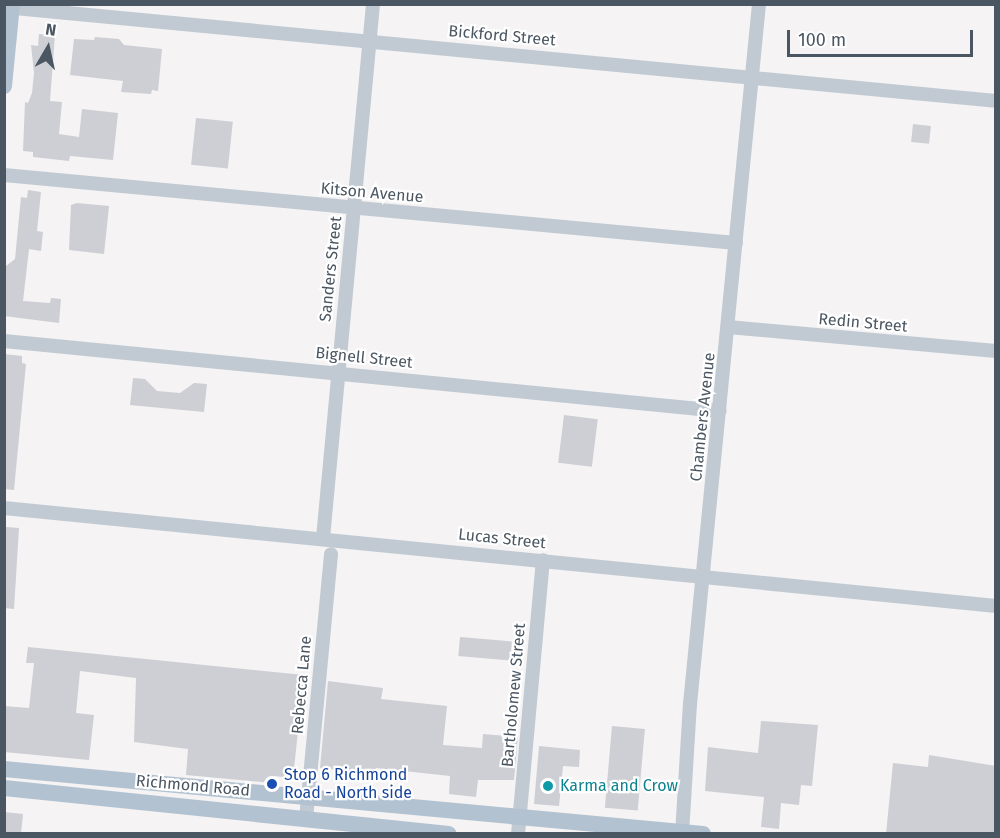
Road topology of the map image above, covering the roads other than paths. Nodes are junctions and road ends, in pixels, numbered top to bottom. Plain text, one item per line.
1 (373, 4) edge
2 (759, 4) edge
3 (10, 6) edge
4 (369, 40) junction
5 (752, 77) junction
6 (4, 86) edge
7 (996, 101) edge
8 (4, 174) edge
9 (354, 208) junction
10 (736, 243) junction
11 (728, 327) junction
12 (4, 341) edge
13 (996, 351) edge
14 (337, 371) junction
15 (720, 411) junction
16 (4, 508) edge
17 (322, 538) junction
18 (331, 554) dead end
19 (543, 560) junction
20 (704, 575) junction
21 (996, 606) edge
22 (4, 769) edge
23 (4, 788) edge
24 (308, 797) junction
25 (520, 815) junction
26 (306, 819) junction
27 (563, 826) edge
28 (332, 828) edge
29 (682, 833) edge
30 (449, 834) edge
31 (518, 834) edge
32 (703, 834) edge

1 - 4 street, Sanders Street
2 - 5 street, Chambers Avenue
3 - 4 street, Bickford Street
3 - 6 main road
4 - 5 street, Bickford Street
4 - 9 street, Sanders Street
5 - 7 street, Bickford Street
5 - 10 street, Chambers Avenue
8 - 9 street, Kitson Avenue
9 - 10 street, Kitson Avenue
9 - 14 street, Sanders Street
10 - 11 street, Chambers Avenue
11 - 13 street, Redin Street
11 - 15 street, Chambers Avenue
12 - 14 street, Bignell Street
14 - 15 street, Bignell Street
14 - 17 street, Sanders Street
15 - 20 street, Chambers Avenue
16 - 17 street, Lucas Street
17 - 19 street, Lucas Street
18 - 24 street, Rebecca Lane
19 - 20 street, Lucas Street
19 - 25 street, Bartholomew Street
20 - 21 street, Lucas Street
20 - 29 street, Chambers Avenue
22 - 24 main road, Richmond Road
23 - 26 main road, Richmond Road
24 - 25 main road, Richmond Road
24 - 26 street, Rebecca Lane
25 - 27 main road, Richmond Road
25 - 31 street, Bartholomew Street
26 - 28 main road, Richmond Road
27 - 29 main road, Richmond Road
28 - 30 main road, Richmond Road
29 - 32 main road, Richmond Road

